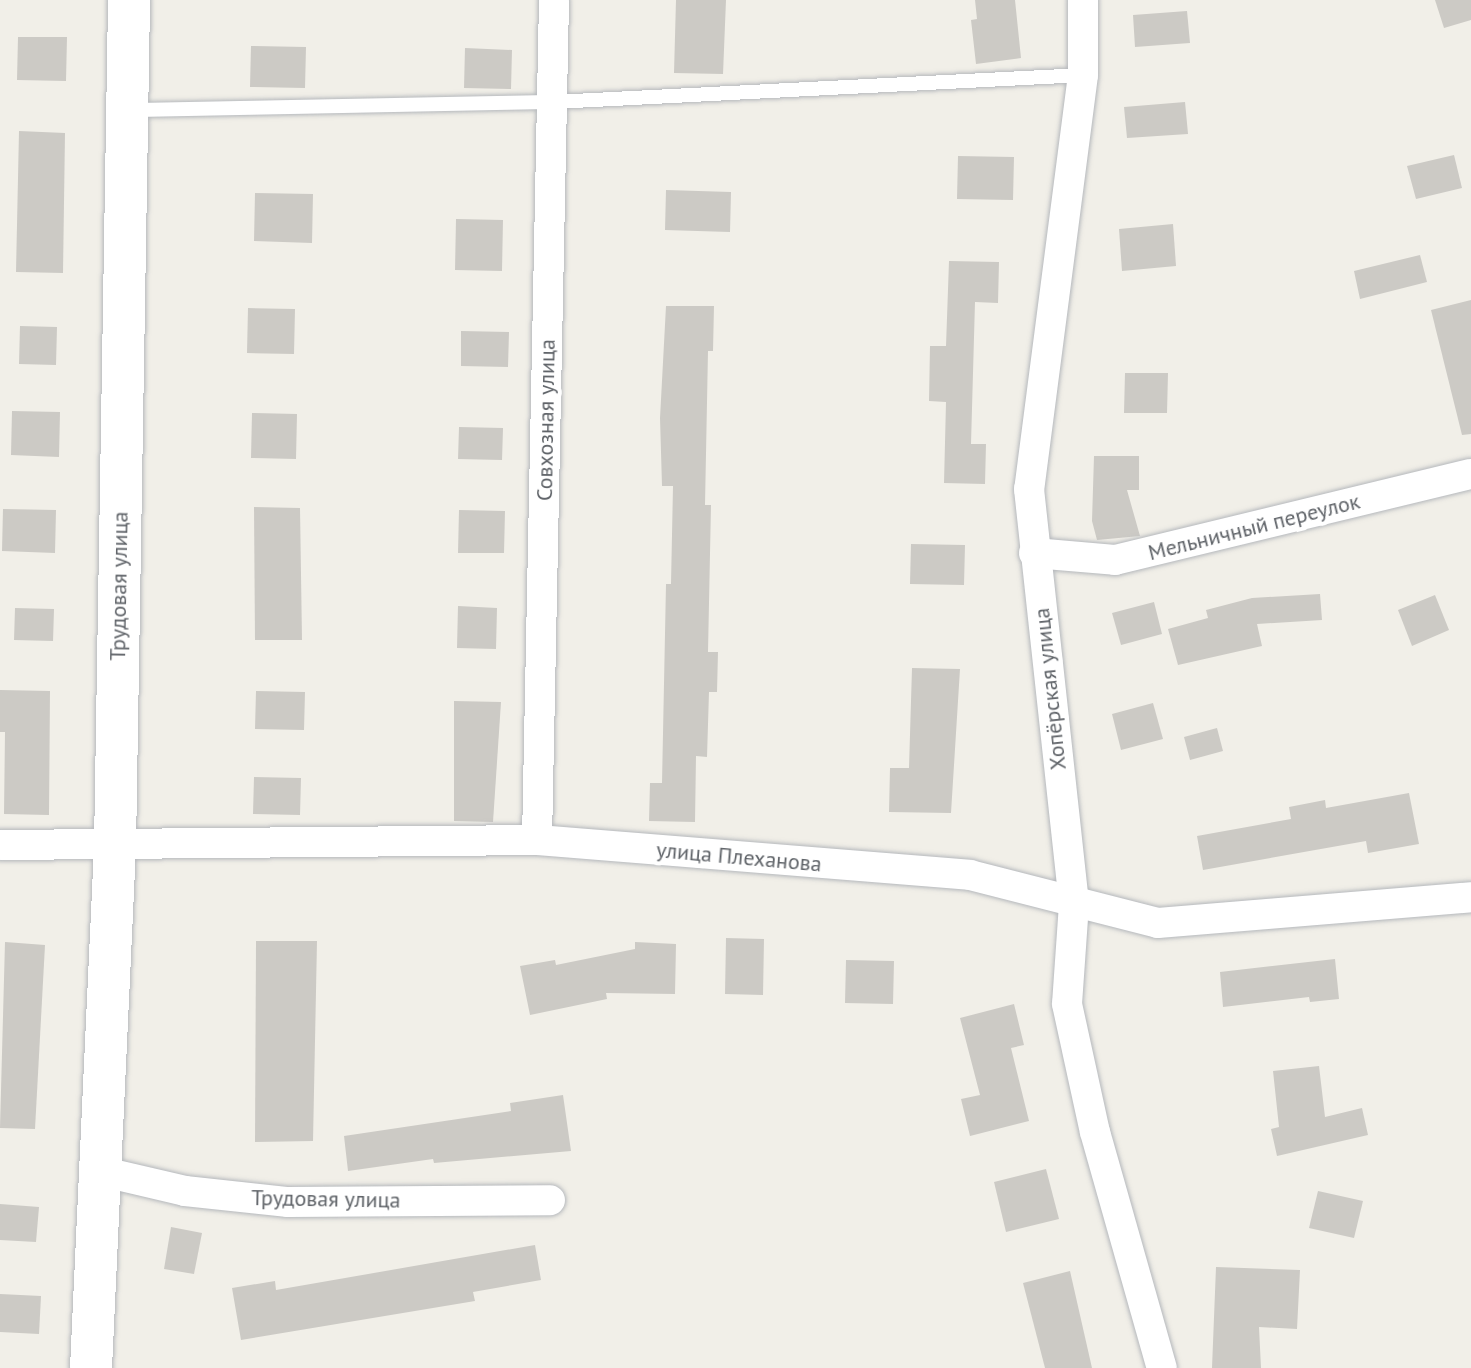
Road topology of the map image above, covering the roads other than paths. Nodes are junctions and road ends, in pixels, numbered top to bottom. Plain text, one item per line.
1 (129, 0) edge
2 (554, 0) edge
3 (1083, 0) edge
4 (1083, 75) junction
5 (554, 102) junction
6 (127, 110) junction
7 (1471, 474) edge
8 (1034, 553) junction
9 (537, 840) junction
10 (0, 845) edge
11 (115, 847) junction
12 (1471, 897) edge
13 (1074, 904) junction
14 (104, 1172) junction
15 (550, 1200) dead end
16 (91, 1368) edge
17 (1162, 1368) edge

1 - 6 street, Трудовая улица
2 - 5 street, Совхозная улица
3 - 4 street, Хопёрская улица
4 - 5 lane
4 - 8 street, Хопёрская улица
5 - 6 lane
5 - 9 street, Совхозная улица
6 - 11 street, Трудовая улица
7 - 8 street, Мельничный переулок
8 - 13 street, Хопёрская улица
9 - 11 street, улица Плеханова
9 - 13 street, улица Плеханова
10 - 11 street, улица Плеханова
11 - 14 street, Трудовая улица
12 - 13 street, улица Плеханова
13 - 17 street, Хопёрская улица
14 - 15 street, Трудовая улица
14 - 16 street, Трудовая улица

